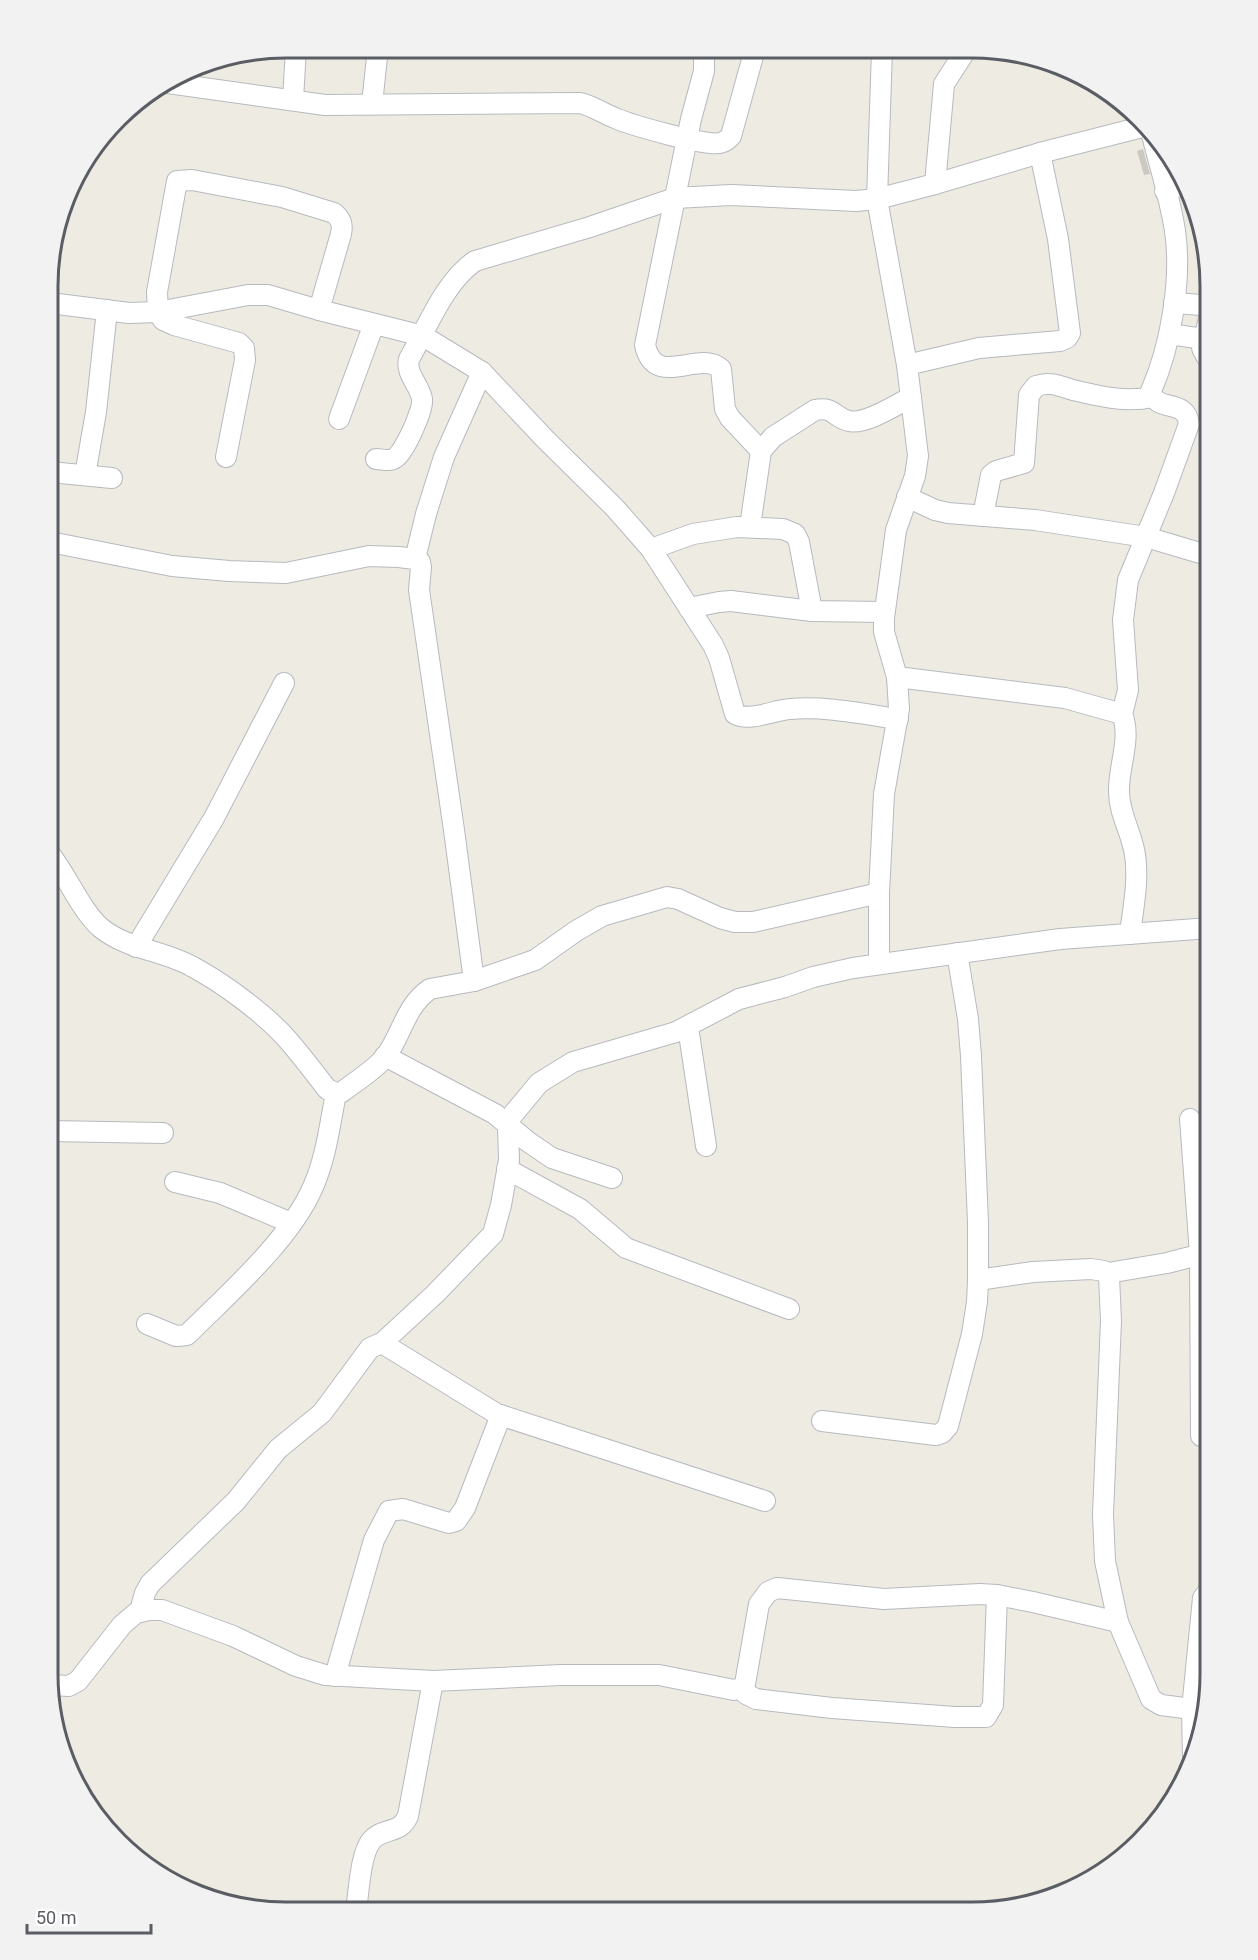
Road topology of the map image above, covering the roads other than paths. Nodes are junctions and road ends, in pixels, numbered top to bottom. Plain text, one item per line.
1 (295, 58) edge
2 (377, 58) edge
3 (704, 58) edge
4 (753, 58) edge
5 (882, 58) edge
6 (961, 58) edge
7 (181, 85) edge
8 (293, 100) junction
9 (372, 104) junction
10 (1135, 128) edge
11 (687, 139) junction
12 (1146, 140) edge
13 (1040, 153) junction
14 (935, 184) junction
15 (1176, 187) edge
16 (1165, 191) junction
17 (675, 198) junction
18 (877, 199) junction
19 (1174, 303) junction
20 (58, 304) edge
21 (1200, 304) edge
22 (107, 310) junction
23 (319, 310) junction
24 (158, 312) junction
25 (374, 324) junction
26 (1169, 334) junction
27 (423, 336) junction
28 (1200, 338) edge
29 (907, 366) junction
30 (482, 372) junction
31 (911, 397) junction
32 (1152, 397) junction
33 (339, 419) dead end
34 (761, 451) junction
35 (226, 457) dead end
36 (376, 459) dead end
37 (58, 473) edge
38 (85, 475) junction
39 (112, 478) dead end
40 (907, 497) junction
41 (983, 516) junction
42 (750, 527) junction
43 (1146, 537) junction
44 (58, 544) edge
45 (651, 549) junction
46 (1200, 553) edge
47 (415, 559) junction
48 (689, 608) junction
49 (812, 611) junction
50 (884, 612) junction
51 (897, 676) junction
52 (284, 682) dead end
53 (1122, 714) junction
54 (898, 719) junction
55 (58, 873) edge
56 (879, 894) junction
57 (1200, 929) edge
58 (1130, 934) junction
59 (136, 947) junction
60 (957, 953) junction
61 (879, 964) junction
62 (474, 981) junction
63 (688, 1027) junction
64 (385, 1056) junction
65 (336, 1093) junction
66 (1190, 1119) dead end
67 (508, 1126) junction
68 (58, 1131) edge
69 (163, 1133) dead end
70 (706, 1146) dead end
71 (507, 1168) junction
72 (612, 1179) dead end
73 (175, 1182) dead end
74 (1200, 1208) edge
75 (291, 1223) junction
76 (1200, 1254) edge
77 (1107, 1273) junction
78 (978, 1280) junction
79 (789, 1309) dead end
80 (147, 1324) dead end
81 (381, 1344) junction
82 (501, 1415) junction
83 (822, 1421) dead end
84 (765, 1500) dead end
85 (997, 1595) junction
86 (140, 1611) junction
87 (1118, 1622) junction
88 (1200, 1629) edge
89 (335, 1676) junction
90 (433, 1682) junction
91 (59, 1685) edge
92 (741, 1688) junction
93 (1192, 1709) junction
94 (1192, 1730) edge
95 (357, 1901) edge

1 - 8 street
2 - 9 street
3 - 11 street
4 - 11 street
5 - 18 street
6 - 14 street
7 - 8 street
8 - 9 street
9 - 11 street
10 - 13 street
11 - 17 street
12 - 16 street
13 - 14 street
13 - 29 street
14 - 18 street
15 - 16 street
16 - 19 street
17 - 18 street
17 - 27 street
17 - 34 street
18 - 29 street
19 - 21 street
19 - 26 street
20 - 22 street
22 - 24 street
22 - 38 street
23 - 24 street
23 - 24 street
23 - 25 street
24 - 35 street
25 - 27 street
25 - 33 street
26 - 28 street
26 - 32 street
27 - 30 street
27 - 36 street
29 - 31 street
30 - 45 street
30 - 47 street
31 - 34 street
31 - 40 street
32 - 41 street
32 - 43 street
34 - 42 street
37 - 38 street
38 - 39 street
40 - 41 street
40 - 50 street
41 - 43 street
42 - 45 street
42 - 49 street
43 - 46 street
43 - 53 street
44 - 47 street
45 - 48 street
47 - 62 street
48 - 49 street
48 - 54 street
49 - 50 street
50 - 51 street
51 - 53 street
51 - 54 street
52 - 59 street
53 - 58 street
54 - 56 street
55 - 59 street
56 - 61 street
56 - 62 street
57 - 58 street
58 - 60 street
59 - 65 street
60 - 61 street
60 - 78 street
61 - 63 street
62 - 64 street
63 - 67 street
63 - 70 street
64 - 65 street
64 - 67 street
65 - 75 street
66 - 74 street
67 - 71 street
67 - 72 street
68 - 69 street
71 - 79 street
71 - 81 street
73 - 75 street
75 - 80 street
76 - 77 street
77 - 78 street
77 - 87 street
78 - 83 street
81 - 82 street
81 - 86 street
82 - 84 street
82 - 89 street
85 - 87 street
85 - 92 street
85 - 92 street
86 - 89 street
86 - 91 street
87 - 93 street
88 - 93 street
89 - 90 street
90 - 92 street
90 - 95 street
93 - 94 street

